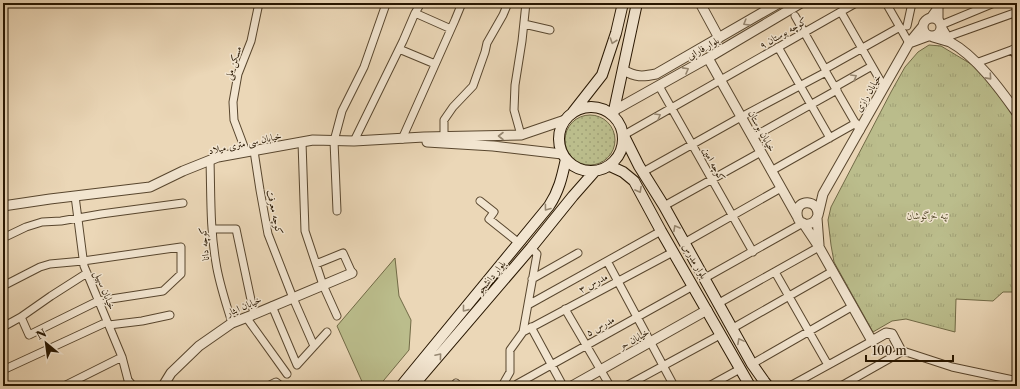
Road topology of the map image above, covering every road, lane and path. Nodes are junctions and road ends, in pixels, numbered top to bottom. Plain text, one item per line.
1 (259, 3) edge
2 (385, 3) edge
3 (421, 3) edge
4 (462, 3) edge
5 (508, 3) edge
6 (526, 3) edge
7 (623, 3) edge
8 (637, 3) edge
9 (700, 3) edge
10 (779, 3) edge
11 (801, 3) edge
12 (856, 3) edge
13 (886, 3) edge
14 (912, 3) edge
15 (994, 3) edge
16 (942, 4) edge
17 (841, 12) junction
18 (1017, 12) edge
19 (415, 13) junction
20 (795, 16) dead end
21 (929, 19) junction
22 (524, 24) junction
23 (940, 24) junction
24 (903, 26) junction
25 (923, 26) junction
26 (451, 29) junction
27 (550, 30) dead end
28 (804, 32) junction
29 (931, 36) junction
30 (719, 38) junction
31 (949, 40) junction
32 (909, 43) junction
33 (778, 47) junction
34 (862, 48) junction
35 (399, 49) junction
36 (1015, 49) edge
37 (708, 58) junction
38 (1017, 58) edge
39 (976, 63) junction
40 (435, 64) junction
41 (872, 66) junction
42 (623, 70) junction
43 (664, 70) junction
44 (825, 70) junction
45 (669, 80) junction
46 (720, 80) junction
47 (800, 85) junction
48 (659, 86) junction
49 (884, 87) junction
50 (836, 88) junction
51 (811, 104) junction
52 (1014, 104) edge
53 (671, 108) junction
54 (614, 112) junction
55 (1017, 113) edge
56 (568, 117) junction
57 (741, 117) junction
58 (858, 127) junction
59 (521, 135) junction
60 (624, 136) junction
61 (753, 137) junction
62 (830, 138) junction
63 (402, 139) junction
64 (443, 139) junction
65 (334, 140) junction
66 (354, 141) junction
67 (302, 142) junction
68 (692, 145) junction
69 (250, 152) junction
70 (761, 152) junction
71 (564, 157) junction
72 (210, 160) junction
73 (610, 166) junction
74 (641, 169) junction
75 (595, 171) junction
76 (771, 171) junction
77 (628, 176) junction
78 (712, 180) junction
79 (559, 187) junction
80 (781, 188) junction
81 (823, 194) junction
82 (74, 196) junction
83 (573, 196) junction
84 (480, 201) dead end
85 (183, 203) dead end
86 (805, 203) junction
87 (3, 206) edge
88 (664, 206) junction
89 (337, 212) dead end
90 (732, 216) junction
91 (797, 216) junction
92 (817, 217) junction
93 (78, 218) junction
94 (803, 223) junction
95 (212, 229) junction
96 (661, 231) junction
97 (3, 238) edge
98 (519, 243) junction
99 (684, 243) junction
100 (819, 247) junction
101 (531, 248) junction
102 (673, 252) junction
103 (753, 252) junction
104 (578, 253) dead end
105 (83, 260) junction
106 (607, 261) junction
107 (316, 264) junction
108 (833, 271) junction
109 (775, 272) junction
110 (87, 273) junction
111 (352, 273) joint
112 (705, 278) junction
113 (532, 279) junction
114 (618, 281) junction
115 (323, 285) junction
116 (3, 286) edge
117 (693, 286) junction
118 (789, 296) junction
119 (293, 298) junction
120 (98, 301) junction
121 (719, 303) junction
122 (528, 305) junction
123 (272, 306) junction
124 (853, 306) junction
125 (565, 309) junction
126 (707, 310) junction
127 (170, 315) dead end
128 (250, 316) junction
129 (337, 316) dead end
130 (21, 317) junction
131 (637, 317) junction
132 (232, 323) junction
133 (108, 324) junction
134 (3, 327) edge
135 (531, 327) junction
136 (732, 328) junction
137 (809, 331) junction
138 (327, 332) dead end
139 (522, 332) junction
140 (720, 335) junction
141 (872, 341) junction
142 (651, 342) junction
143 (586, 345) junction
144 (314, 346) junction
145 (901, 351) junction
146 (122, 358) junction
147 (752, 364) junction
148 (551, 365) junction
149 (663, 365) junction
150 (828, 365) junction
151 (740, 368) junction
152 (3, 370) edge
153 (600, 370) junction
154 (287, 374) dead end
155 (1017, 379) edge
156 (279, 384) edge
157 (517, 384) dead end
158 (64, 386) edge
159 (133, 386) edge
160 (163, 386) edge
161 (268, 386) edge
162 (402, 386) edge
163 (414, 386) edge
164 (502, 386) edge
165 (563, 386) edge
166 (572, 386) edge
167 (610, 386) edge
168 (626, 386) edge
169 (674, 386) edge
170 (709, 386) edge
171 (750, 386) edge
172 (768, 386) edge
173 (790, 386) edge
174 (841, 386) edge

1 - 69 street, مسکن ملی
2 - 65 street
3 - 19 street
4 - 26 street
5 - 64 street
6 - 22 street
7 -> 56 main road
8 - 42 main road
9 - 30 street, بلوار فارابی
10 -> 30 street, بلوار فارابی
11 - 37 street, بلوار فارابی
12 - 17 street, کوچه بوستان ۹
13 - 24 street
14 - 24 street
15 - 23 street
16 - 21 street
16 - 23 street
17 - 28 street, کوچه بوستان ۹
17 - 34 street
18 - 31 street
19 - 26 street
19 - 35 street
20 - 28 street
21 - 23 street
21 - 25 street
22 - 27 street
22 - 59 street
23 - 29 street
23 - 31 street
24 - 32 street
24 - 34 street
25 - 29 street
25 - 32 street, خیابان رازی
26 - 40 street
28 - 33 street, کوچه بوستان ۹
28 - 44 street
29 - 31 street
29 - 32 street
30 - 43 street, بلوار فارابی
31 - 39 street
32 - 49 street, خیابان رازی
33 - 46 street, کوچه بوستان ۹
33 - 47 street
34 - 41 street
34 - 44 street
35 - 40 street
35 - 66 street
36 - 38 street
36 - 39 street
45 -> 37 street, بلوار فارابی
37 - 46 street, خیابان بوستان
39 -> 52 street
40 - 63 street
41 - 49 street
50 -> 41 street
42 - 43 street, بلوار فارابی
42 - 54 main road
43 - 45 street
44 - 47 street
44 - 50 street
45 - 48 street, بلوار فارابی
46 - 53 street, کوچه بوستان ۹
46 - 57 street, خیابان بوستان
47 - 51 street
47 - 57 street
48 - 53 street, کوچه امین
48 - 54 street, بلوار فارابی
49 - 58 street, خیابان رازی
50 - 51 street
50 - 58 street
51 - 61 street
51 - 62 street
52 - 55 street
60 -> 53 street, کوچه بوستان ۹
53 - 68 street, کوچه امین
54 - 56 main road
54 - 60 main road
56 - 59 street, خیابان سی متری میلاد
56 - 71 main road
57 - 61 street, خیابان بوستان
57 - 68 street
58 - 62 street
58 - 81 street, خیابان رازی
59 -> 64 street, خیابان سی متری میلاد
60 - 73 main road
60 - 74 main road, بلوار مدرس
61 - 70 street, خیابان بوستان
62 - 76 street
63 - 64 street, خیابان سی متری میلاد
63 - 66 street, خیابان سی متری میلاد
64 - 71 street, خیابان سی متری میلاد
65 - 66 street, خیابان سی متری میلاد
65 - 67 street, خیابان سی متری میلاد
65 - 89 street
67 - 69 street, خیابان سی متری میلاد
67 - 107 street
68 - 74 street
68 - 78 street, کوچه امین
69 - 72 street, خیابان سی متری میلاد
69 - 119 street, کوچه معرفت
70 - 76 street, خیابان بوستان
70 - 78 street
71 - 75 main road
71 - 79 main road, بلوار دانشجو
72 - 82 street, خیابان سی متری میلاد
72 - 95 street, کوچه دانا
73 - 75 main road
73 - 77 main road, بلوار مدرس
74 - 77 main road
74 - 88 main road, بلوار مدرس
75 - 83 main road, بلوار دانشجو
76 - 80 street, خیابان بوستان
77 -> 96 main road, بلوار مدرس
78 - 88 street
78 - 90 street, کوچه امین
79 - 83 main road
79 -> 98 main road, بلوار دانشجو
80 - 90 street
80 - 91 street, خیابان بوستان
81 - 86 street
81 - 92 street, خیابان رازی
82 - 87 street, خیابان سی متری میلاد
82 - 93 street, خیابان سهیل
83 - 101 main road, بلوار دانشجو
84 - 98 street
85 - 93 street
86 - 91 street
86 - 92 street
99 -> 88 main road, بلوار مدرس
90 - 99 street
90 - 103 street, کوچه امین
91 - 94 street
92 - 94 street
92 - 100 street, خیابان رازی
93 - 97 street
93 - 105 street, خیابان سهیل
94 - 100 street
94 - 103 street
95 - 128 street
95 - 132 street, کوچه دانا
96 - 102 main road, بلوار مدرس
96 - 106 street
98 -> 162 main road, بلوار دانشجو
99 - 112 main road, بلوار مدرس
100 - 108 street
100 - 109 street
101 - 113 street
163 -> 101 main road, بلوار دانشجو
102 - 114 street, مدرس ۳
102 - 117 main road, بلوار مدرس
103 - 112 street
104 - 113 street
105 - 110 street, خیابان سهیل
105 - 116 street
105 - 120 street
106 - 114 street
106 - 122 street
107 - 111 street
107 - 115 street
108 - 118 street
108 - 124 street
109 - 118 street
109 - 121 street
110 - 120 street, خیابان سهیل
110 - 130 street
111 - 115 street, خیابان ایثار
112 - 121 main road, بلوار مدرس
113 - 122 street
114 - 125 street, مدرس ۳
114 - 131 street
115 - 119 street, خیابان ایثار
115 - 129 street
117 - 126 main road, بلوار مدرس
117 - 131 street, مدرس ۵
118 - 136 street
118 - 137 street
119 - 123 street, خیابان ایثار
119 - 144 street, کوچه معرفت
120 - 130 street
120 - 133 street, خیابان سهیل
121 - 126 main road
121 - 136 main road, بلوار مدرس
122 - 139 street
123 - 128 street, خیابان ایثار
123 - 144 street
124 - 137 street
124 - 141 street
125 - 135 street, مدرس ۳
125 - 143 street
126 - 140 main road, بلوار مدرس
126 - 142 street, خیابان حر
127 - 133 street
128 - 132 street, خیابان ایثار
128 - 154 street
130 - 134 street
131 - 142 street
131 - 143 street, مدرس ۵
132 - 160 street, خیابان ایثار
133 - 146 street, خیابان سهیل
133 - 152 street
135 - 139 street, مدرس ۳
135 - 148 street
147 -> 136 main road, بلوار مدرس
137 - 147 street
137 - 150 street
138 - 144 street
139 - 164 street
140 - 149 street
140 - 151 main road, بلوار مدرس
141 - 145 street
141 - 150 street
142 - 149 street
142 - 153 street, خیابان حر
143 - 148 street, مدرس ۵
143 - 153 street
145 - 155 street
145 - 174 street
146 - 158 street
146 - 159 street, خیابان سهیل
147 - 172 main road, بلوار مدرس
148 - 157 street, مدرس ۵
148 - 165 street
149 - 168 street
149 - 169 street
150 - 173 street
151 - 170 street
151 - 171 main road, بلوار مدرس
153 - 166 street, خیابان حر
153 - 167 street
156 - 161 street

